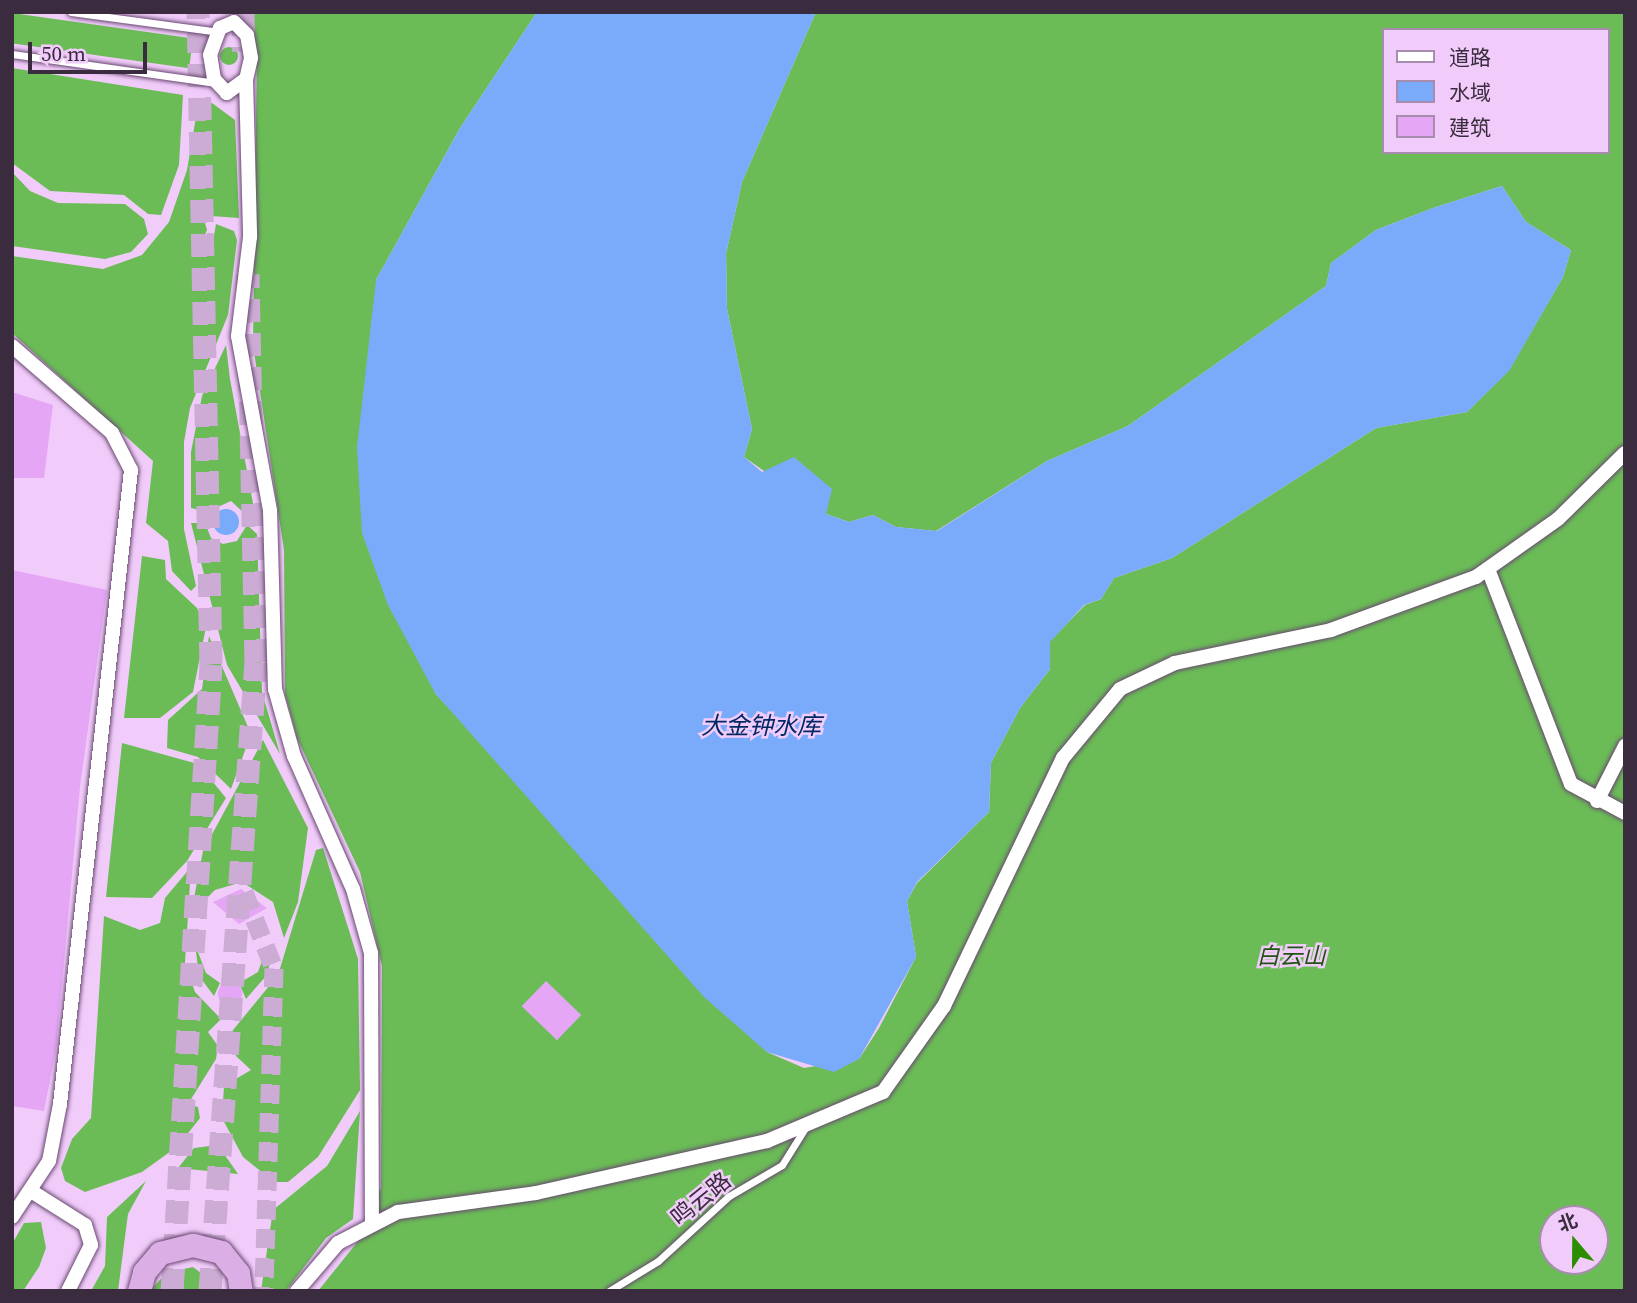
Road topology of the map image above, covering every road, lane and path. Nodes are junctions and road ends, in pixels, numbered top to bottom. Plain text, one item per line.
1 (71, 12) edge
2 (117, 15) edge
3 (237, 18) edge
4 (218, 32) junction
5 (12, 54) edge
6 (246, 79) junction
7 (216, 83) junction
8 (12, 346) edge
9 (1625, 453) edge
10 (1488, 569) junction
11 (1625, 746) edge
12 (1597, 801) junction
13 (1625, 813) edge
14 (806, 1127) junction
15 (31, 1191) junction
16 (12, 1217) edge
17 (372, 1223) junction
18 (68, 1291) edge
19 (139, 1291) edge
20 (241, 1291) edge
21 (297, 1291) edge
22 (609, 1291) edge

1 - 2 lane
2 - 4 lane
3 - 4 street
3 - 6 street
4 - 7 street
5 - 7 lane
6 - 7 street
6 - 17 street
8 - 15 street
9 - 10 street
10 - 12 street
10 - 14 street
11 - 12 street
12 - 13 street
14 - 17 street
14 - 22 lane, 鸣云路
15 - 16 street
15 - 18 street
17 - 21 street
19 - 20 highway

